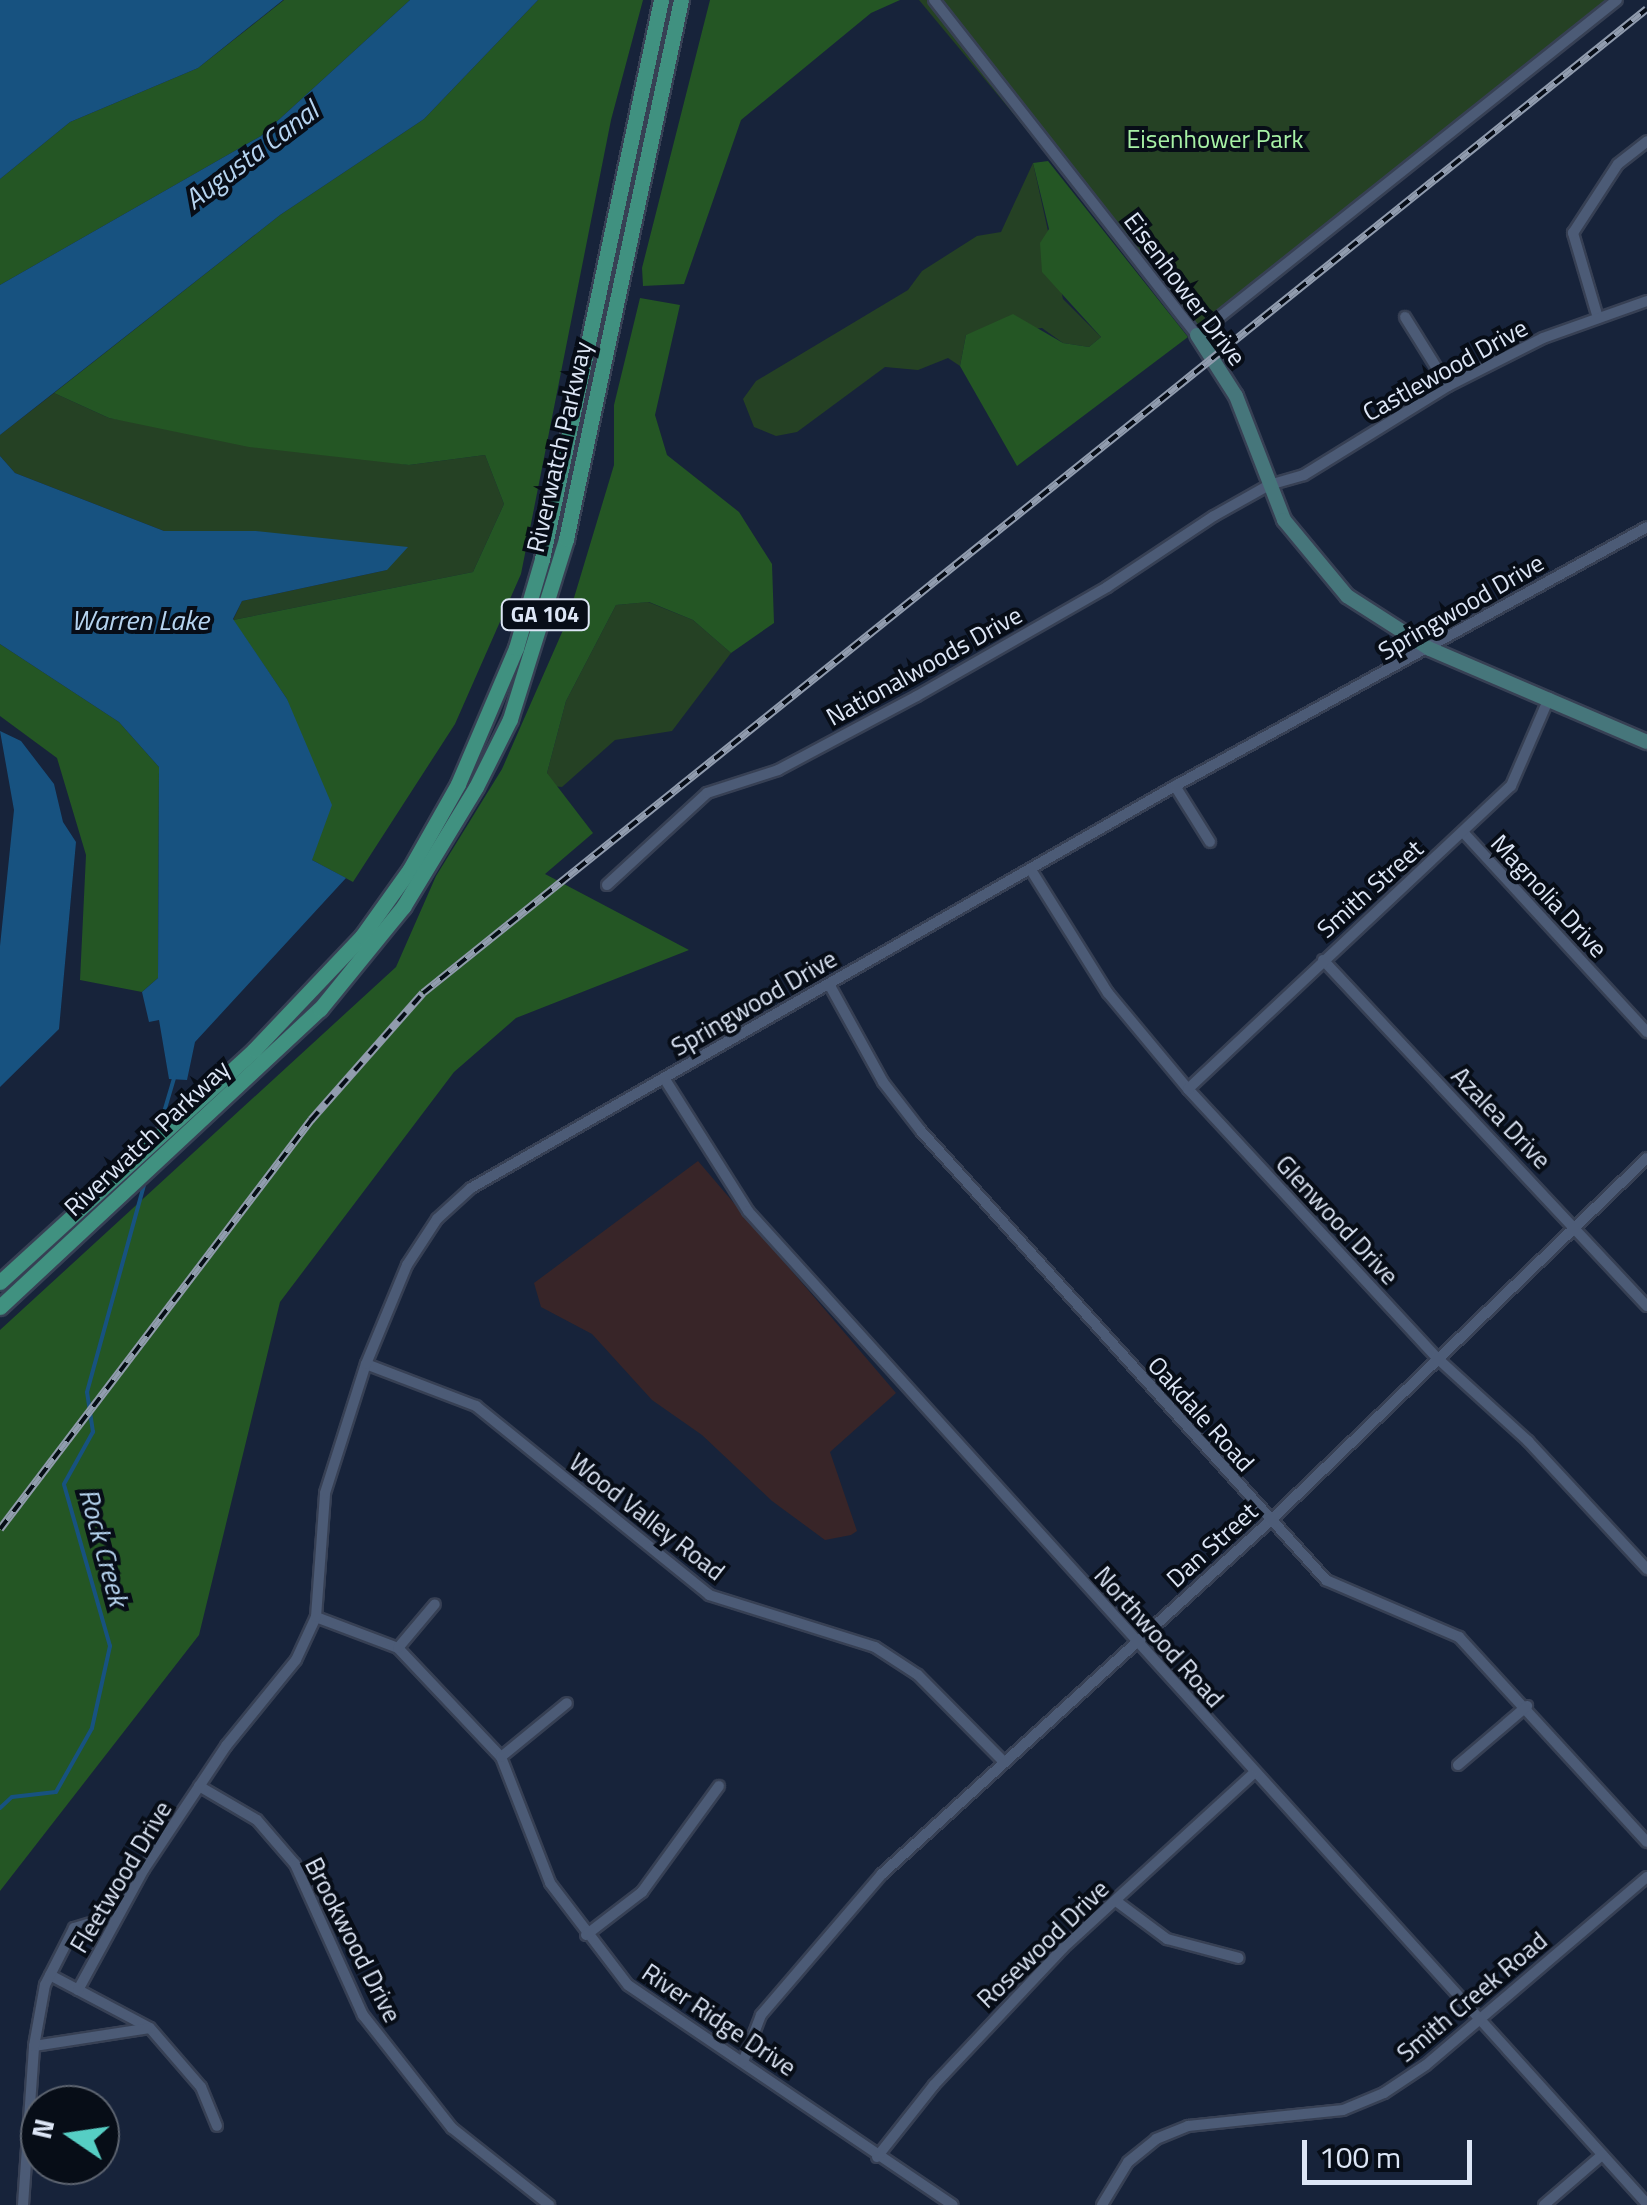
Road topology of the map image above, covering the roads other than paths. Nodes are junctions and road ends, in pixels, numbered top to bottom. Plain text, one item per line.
1 (662, 0) edge
2 (681, 0) edge
3 (934, 0) edge
4 (1617, 0) edge
5 (1647, 141) edge
6 (1647, 301) edge
7 (1406, 317) dead end
8 (1598, 318) junction
9 (1197, 335) junction
10 (1448, 386) junction
11 (1269, 485) junction
12 (1647, 528) edge
13 (1430, 650) junction
14 (1549, 698) junction
15 (1647, 742) edge
16 (1175, 786) junction
17 (1463, 832) junction
18 (1210, 842) dead end
19 (1031, 870) junction
20 (607, 885) dead end
21 (1323, 960) junction
22 (829, 984) junction
23 (1647, 1032) edge
24 (664, 1078) junction
25 (1188, 1088) junction
26 (1647, 1158) edge
27 (1575, 1225) junction
28 (0, 1282) edge
29 (1647, 1306) edge
30 (0, 1307) edge
31 (1436, 1357) junction
32 (366, 1364) junction
33 (1270, 1521) junction
34 (1647, 1569) edge
35 (435, 1604) dead end
36 (316, 1617) junction
37 (1136, 1639) junction
38 (398, 1648) junction
39 (567, 1703) dead end
40 (1526, 1706) junction
41 (501, 1757) junction
42 (1002, 1759) junction
43 (1458, 1765) dead end
44 (1252, 1774) junction
45 (200, 1786) junction
46 (719, 1786) dead end
47 (1647, 1842) edge
48 (1647, 1877) edge
49 (1116, 1902) junction
50 (117, 1915) junction
51 (586, 1935) junction
52 (1239, 1958) dead end
53 (50, 1975) junction
54 (78, 1990) junction
55 (1478, 2015) junction
56 (150, 2028) junction
57 (34, 2046) junction
58 (743, 2062) junction
59 (217, 2126) dead end
60 (1602, 2156) junction
61 (878, 2157) junction
62 (1647, 2204) edge
63 (23, 2205) edge
64 (549, 2205) edge
65 (953, 2205) edge
66 (1102, 2205) edge
67 (1544, 2205) edge

1 - 28 main road, Riverwatch Parkway / GA 104
2 - 30 main road, Riverwatch Parkway / GA 104
3 - 9 street, Eisenhower Drive
4 - 9 street
5 - 8 street
6 - 8 street, Castlewood Drive
7 - 10 street
8 - 10 street, Castlewood Drive
9 - 11 street, Eisenhower Drive
10 - 11 street, Castlewood Drive
11 - 13 street, Eisenhower Drive
11 - 20 street, Nationalwoods Drive
12 - 13 street, Springwood Drive
13 - 14 street, Eisenhower Drive
13 - 16 street, Springwood Drive
14 - 15 street, Eisenhower Drive
14 - 17 street, Smith Street
16 - 18 street
16 - 19 street, Springwood Drive
17 - 21 street, Smith Street
17 - 23 street, Magnolia Drive
19 - 22 street, Springwood Drive
19 - 25 street, Glenwood Drive
21 - 25 street, Smith Street
21 - 27 street, Azalea Drive
22 - 24 street, Springwood Drive
22 - 33 street, Oakdale Road
24 - 32 street, Springwood Drive
24 - 37 street, Northwood Road
25 - 31 street, Glenwood Drive
26 - 27 street, Dan Street
27 - 29 street, Azalea Drive
27 - 31 street, Dan Street
31 - 33 street, Dan Street
31 - 34 street, Glenwood Drive
32 - 36 street, Springwood Drive
32 - 42 street, Wood Valley Road
33 - 37 street, Dan Street
33 - 40 street, Oakdale Road
35 - 38 street
36 - 38 street, River Ridge Drive
36 - 45 street, Springwood Drive
37 - 42 street, Dan Street
37 - 44 street, Northwood Road
38 - 41 street, River Ridge Drive
39 - 41 street
40 - 43 street
40 - 47 street, Oakdale Road
41 - 51 street, River Ridge Drive
42 - 58 street, Dan Street
44 - 49 street, Rosewood Drive
44 - 55 street, Northwood Road
45 - 50 street, Fleetwood Drive
45 - 64 street, Brookwood Drive
46 - 51 street
48 - 55 street, Smith Creek Road
49 - 52 street
49 - 61 street, Rosewood Drive
50 - 53 street
50 - 54 street, Fleetwood Drive
51 - 58 street, River Ridge Drive
53 - 54 street, Fleetwood Drive
53 - 57 street
54 - 56 street, Fleetwood Drive
55 - 60 street, Northwood Road
55 - 66 street, Smith Creek Road
56 - 57 street
56 - 59 street, Fleetwood Drive
57 - 63 street
58 - 61 street, River Ridge Drive
60 - 62 street, Northwood Road
60 - 67 street
61 - 65 street, River Ridge Drive

